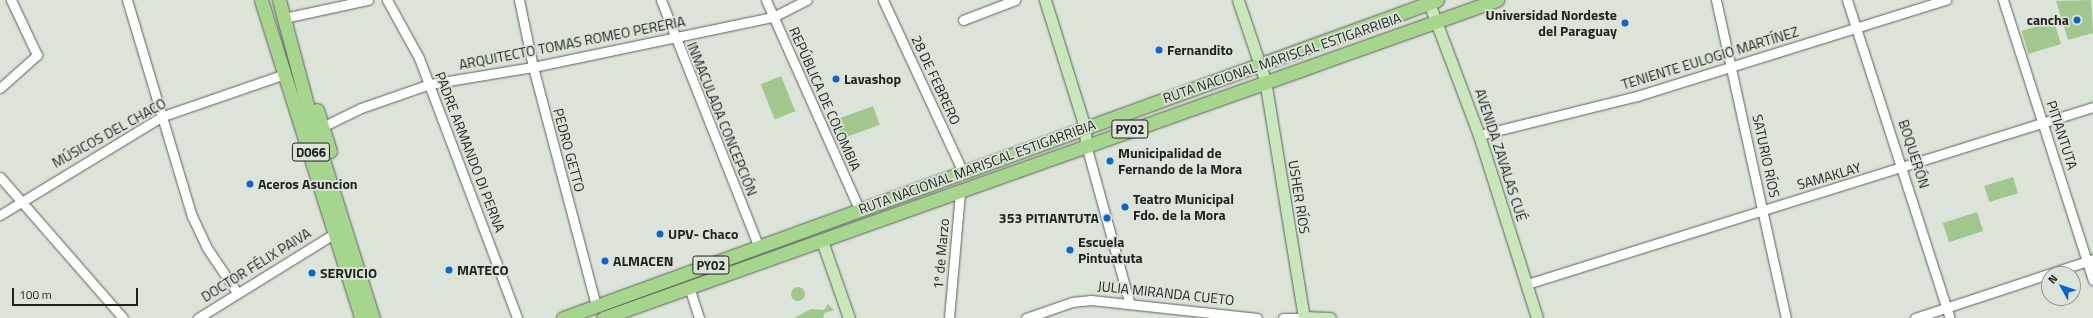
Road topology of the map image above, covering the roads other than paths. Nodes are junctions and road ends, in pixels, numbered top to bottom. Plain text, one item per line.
1 (11, 0) edge
2 (127, 0) edge
3 (261, 0) edge
4 (279, 0) edge
5 (368, 0) edge
6 (387, 0) edge
7 (519, 0) edge
8 (661, 0) edge
9 (766, 0) edge
10 (807, 0) edge
11 (883, 0) edge
12 (1015, 0) edge
13 (1045, 0) edge
14 (1238, 0) edge
15 (1497, 0) edge
16 (1716, 0) edge
17 (1847, 0) edge
18 (1946, 0) edge
19 (2003, 0) edge
20 (1432, 1) edge
21 (773, 17) junction
22 (284, 18) junction
23 (963, 20) dead end
24 (1439, 20) junction
25 (1856, 27) junction
26 (674, 38) junction
27 (1261, 66) junction
28 (533, 67) junction
29 (1732, 68) junction
30 (289, 74) junction
31 (1265, 80) junction
32 (430, 84) junction
33 (0, 88) edge
34 (2093, 106) edge
35 (163, 116) junction
36 (2044, 121) junction
37 (322, 127) junction
38 (1085, 128) junction
39 (1479, 135) junction
40 (1086, 145) junction
41 (1904, 168) junction
42 (963, 172) junction
43 (0, 177) edge
44 (960, 192) junction
45 (19, 200) junction
46 (858, 208) junction
47 (1763, 209) junction
48 (0, 215) edge
49 (837, 217) junction
50 (337, 231) junction
51 (843, 232) junction
52 (822, 241) junction
53 (759, 247) junction
54 (2090, 260) edge
55 (2093, 280) edge
56 (1527, 284) junction
57 (688, 287) junction
58 (236, 291) junction
59 (1129, 301) junction
60 (596, 306) junction
61 (1948, 309) junction
62 (123, 318) edge
63 (198, 318) edge
64 (354, 318) edge
65 (362, 318) edge
66 (373, 318) edge
67 (381, 318) edge
68 (517, 318) edge
69 (563, 318) edge
70 (603, 318) edge
71 (699, 318) edge
72 (849, 318) edge
73 (949, 318) edge
74 (1026, 318) edge
75 (1257, 318) edge
76 (1283, 318) edge
77 (1304, 318) edge
78 (1330, 318) edge
79 (1537, 318) edge
80 (1786, 318) edge
81 (1915, 318) edge
82 (1950, 318) edge

1 - 33 street
2 - 35 street
3 - 30 highway, D066
4 - 22 highway, D066
5 - 22 street
6 - 32 street, PADRE ARMANDO DI PERNA
7 - 28 street, PEDRO GETTO
8 - 26 street, INMACULADA CONCEPCIÓN
9 - 21 street, REPÚBLICA DE COLOMBIA
10 - 21 street, ARQUITECTO TOMAS ROMEO PERERIA
11 - 42 street, 28 DE FEBRERO
12 - 23 street
13 - 38 main road
14 - 27 main road, USHER RÍOS
15 - 24 highway, RUTA NACIONAL MARISCAL ESTIGARRIBIA / PY02
16 - 29 street, SATURIO RÍOS
17 - 25 street, BOQUERÓN
18 - 25 street, TENIENTE EULOGIO MARTÍNEZ
19 - 36 street, PITIANTUTA
20 - 24 main road, AVENIDA ZAVALAS CUÉ
20 - 27 highway, RUTA NACIONAL MARISCAL ESTIGARRIBIA / PY02
21 - 26 street, ARQUITECTO TOMAS ROMEO PERERIA
21 - 46 street, REPÚBLICA DE COLOMBIA
22 - 30 highway, D066
24 - 31 highway, RUTA NACIONAL MARISCAL ESTIGARRIBIA / PY02
24 - 39 main road, AVENIDA ZAVALAS CUÉ
25 - 29 street, TENIENTE EULOGIO MARTÍNEZ
25 - 41 street, BOQUERÓN
26 - 28 street, ARQUITECTO TOMAS ROMEO PERERIA
26 - 53 street, INMACULADA CONCEPCIÓN
27 - 31 main road, USHER RÍOS
27 - 38 highway, RUTA NACIONAL MARISCAL ESTIGARRIBIA / PY02
28 - 32 street, ARQUITECTO TOMAS ROMEO PERERIA
28 - 60 street, PEDRO GETTO
29 - 39 street, TENIENTE EULOGIO MARTÍNEZ
29 - 47 street, SATURIO RÍOS
30 - 35 street, MÚSICOS DEL CHACO
30 - 37 highway
30 - 50 highway, D066
31 - 40 highway, RUTA NACIONAL MARISCAL ESTIGARRIBIA / PY02
31 - 77 main road, USHER RÍOS
32 - 37 street, ARQUITECTO TOMAS ROMEO PERERIA
32 - 68 street, PADRE ARMANDO DI PERNA
34 - 36 street, SAMAKLAY
35 - 45 street, MÚSICOS DEL CHACO
35 - 58 street
36 - 41 street, SAMAKLAY
36 - 54 street, PITIANTUTA
37 - 67 highway
38 - 40 main road
38 - 42 highway, RUTA NACIONAL MARISCAL ESTIGARRIBIA / PY02
39 - 56 main road, AVENIDA ZAVALAS CUÉ
40 - 44 highway, RUTA NACIONAL MARISCAL ESTIGARRIBIA / PY02
40 - 59 street
41 - 47 street, SAMAKLAY
41 - 61 street, BOQUERÓN
42 - 46 highway, RUTA NACIONAL MARISCAL ESTIGARRIBIA / PY02
43 - 45 street
44 - 51 highway, RUTA NACIONAL MARISCAL ESTIGARRIBIA / PY02
44 - 73 street, 1º de Marzo
45 - 48 street, MÚSICOS DEL CHACO
45 - 62 street
46 - 49 highway, RUTA NACIONAL MARISCAL ESTIGARRIBIA / PY02
47 - 56 street, SAMAKLAY
47 - 80 street, SATURIO RÍOS
49 - 51 highway
49 - 53 highway, RUTA NACIONAL MARISCAL ESTIGARRIBIA / PY02
50 - 58 street, DOCTOR FÉLIX PAIVA
50 - 64 highway
50 - 65 highway, D066
50 - 66 highway, D066
51 - 52 highway, RUTA NACIONAL MARISCAL ESTIGARRIBIA / PY02
52 - 57 highway, RUTA NACIONAL MARISCAL ESTIGARRIBIA / PY02
52 - 72 main road
53 - 60 highway, RUTA NACIONAL MARISCAL ESTIGARRIBIA / PY02
54 - 55 street, PITIANTUTA
54 - 61 street
56 - 79 main road, AVENIDA ZAVALAS CUÉ
57 - 70 highway, RUTA NACIONAL MARISCAL ESTIGARRIBIA / PY02
57 - 71 street
58 - 63 street, DOCTOR FÉLIX PAIVA
59 - 74 street, JULIA MIRANDA CUETO
59 - 75 street, JULIA MIRANDA CUETO
60 - 69 highway, RUTA NACIONAL MARISCAL ESTIGARRIBIA / PY02
61 - 81 street
61 - 82 street, BOQUERÓN
76 - 77 street
77 - 78 main road

